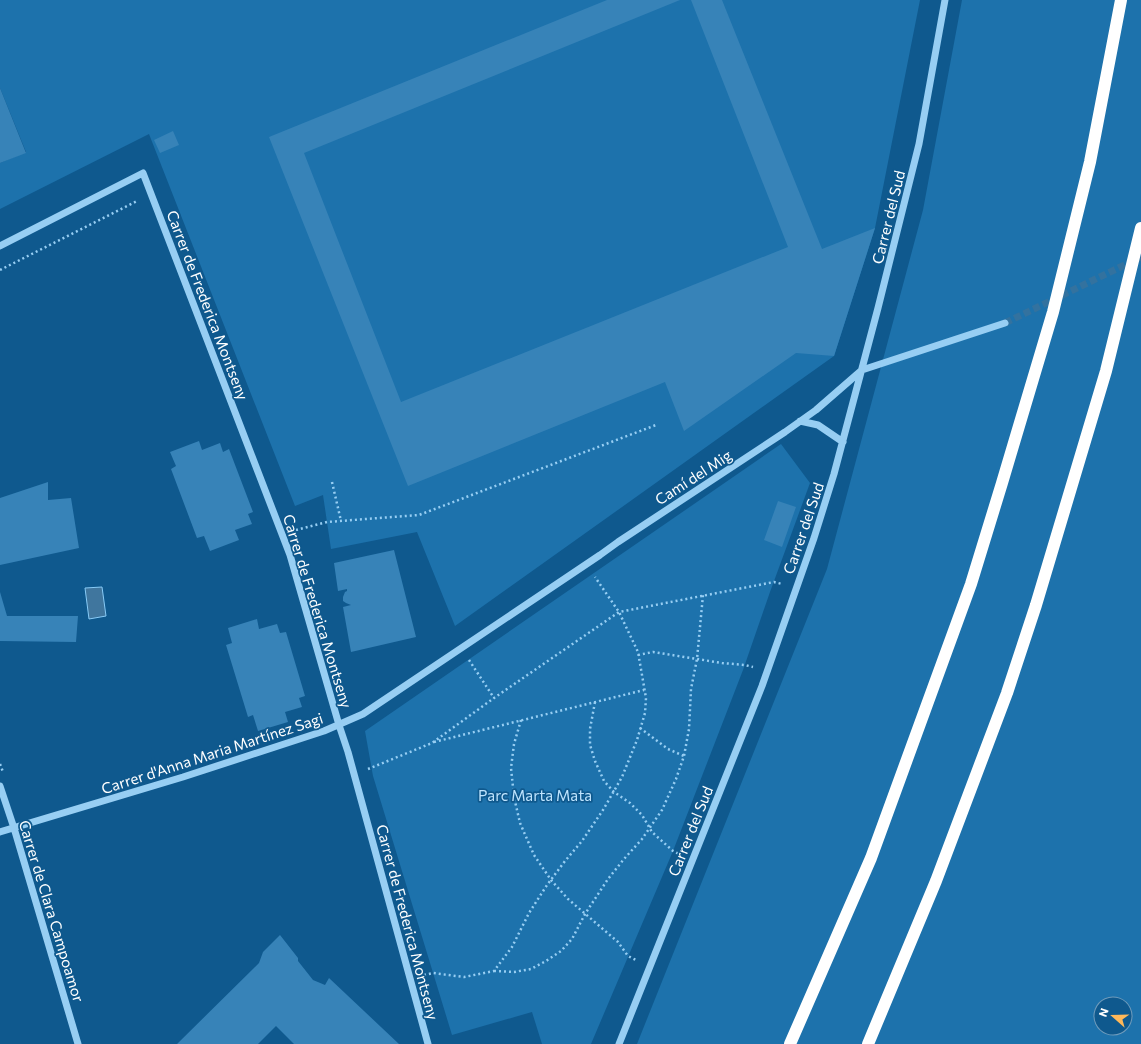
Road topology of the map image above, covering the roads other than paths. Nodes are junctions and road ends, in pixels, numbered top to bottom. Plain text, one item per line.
1 (945, 0) edge
2 (1121, 0) edge
3 (1141, 228) edge
4 (0, 246) edge
5 (1005, 323) tunnel mouth
6 (862, 370) junction
7 (800, 422) junction
8 (843, 442) junction
9 (600, 555) joint
10 (339, 725) junction
11 (0, 786) edge
12 (14, 828) junction
13 (0, 832) edge
14 (78, 1044) edge
15 (428, 1044) edge
16 (619, 1044) edge
17 (790, 1044) edge
18 (868, 1044) edge

1 - 6 street, Carrer del Sud
2 - 17 highway
3 - 18 highway
4 - 10 street, Carrer de Frederica Montseny
5 - 6 street, Camí del Mig
6 - 7 street, Camí del Mig
6 - 8 street, Carrer del Sud
7 - 8 street
7 - 9 street, Camí del Mig
8 - 16 street, Carrer del Sud
9 - 10 street, Carrer d'Anna Maria Martínez Sagi
10 - 12 street, Carrer d'Anna Maria Martínez Sagi
10 - 15 street, Carrer de Frederica Montseny
11 - 12 street, Carrer de Clara Campoamor
12 - 13 street, Carrer d'Anna Maria Martínez Sagi
12 - 14 street, Carrer de Clara Campoamor

